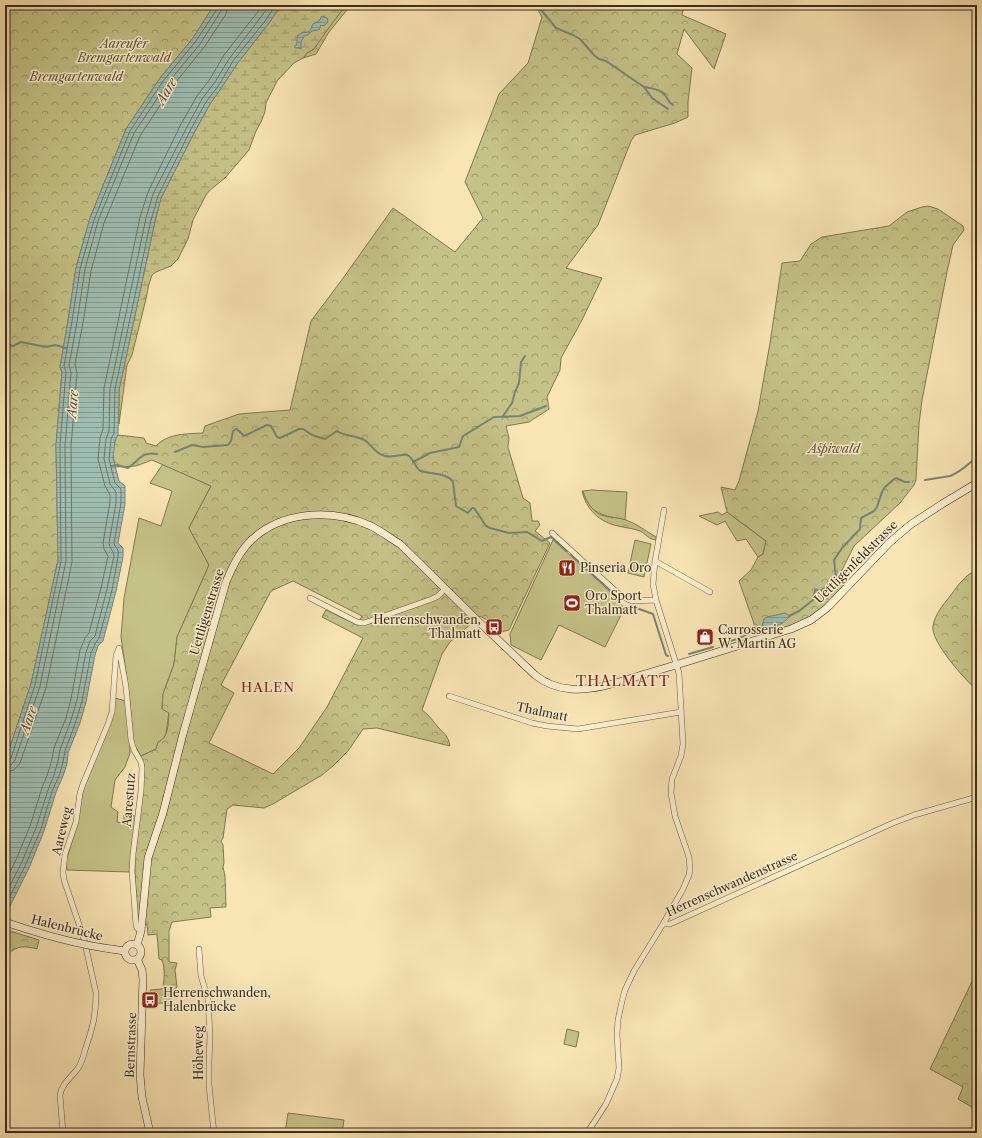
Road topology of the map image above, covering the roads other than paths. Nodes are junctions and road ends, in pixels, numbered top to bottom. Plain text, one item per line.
1 (977, 483) edge
2 (664, 510) dead end
3 (552, 533) dead end
4 (655, 561) junction
5 (445, 589) junction
6 (710, 592) dead end
7 (310, 598) dead end
8 (656, 600) junction
9 (119, 648) joint
10 (676, 665) junction
11 (449, 696) dead end
12 (681, 712) junction
13 (977, 797) edge
14 (5, 922) edge
15 (663, 924) junction
16 (141, 931) junction
17 (137, 945) junction
18 (199, 950) dead end
19 (125, 951) junction
20 (137, 959) junction
21 (63, 1133) edge
22 (150, 1133) edge
23 (214, 1133) edge
24 (587, 1133) edge

1 - 10 main road, Uettligenfeldstrasse
2 - 4 street
3 - 8 street
4 - 6 street
4 - 8 street
5 - 7 street
5 - 10 main road, Uettligenstrasse
5 - 16 main road, Uettligenstrasse
8 - 10 street
9 - 16 street, Aarestutz
9 - 21 street, Aareweg
10 - 12 street
11 - 12 street, Thalmatt
12 - 15 street
13 - 15 street, Herrenschwandenstrasse
14 - 19 main road, Halenbrücke, bridge
15 - 24 street, Herrenschwandenstrasse
16 - 17 main road, Uettligenstrasse
17 - 19 main road
17 - 20 main road
18 - 23 street, Höheweg
19 - 20 main road
20 - 22 main road, Bernstrasse

